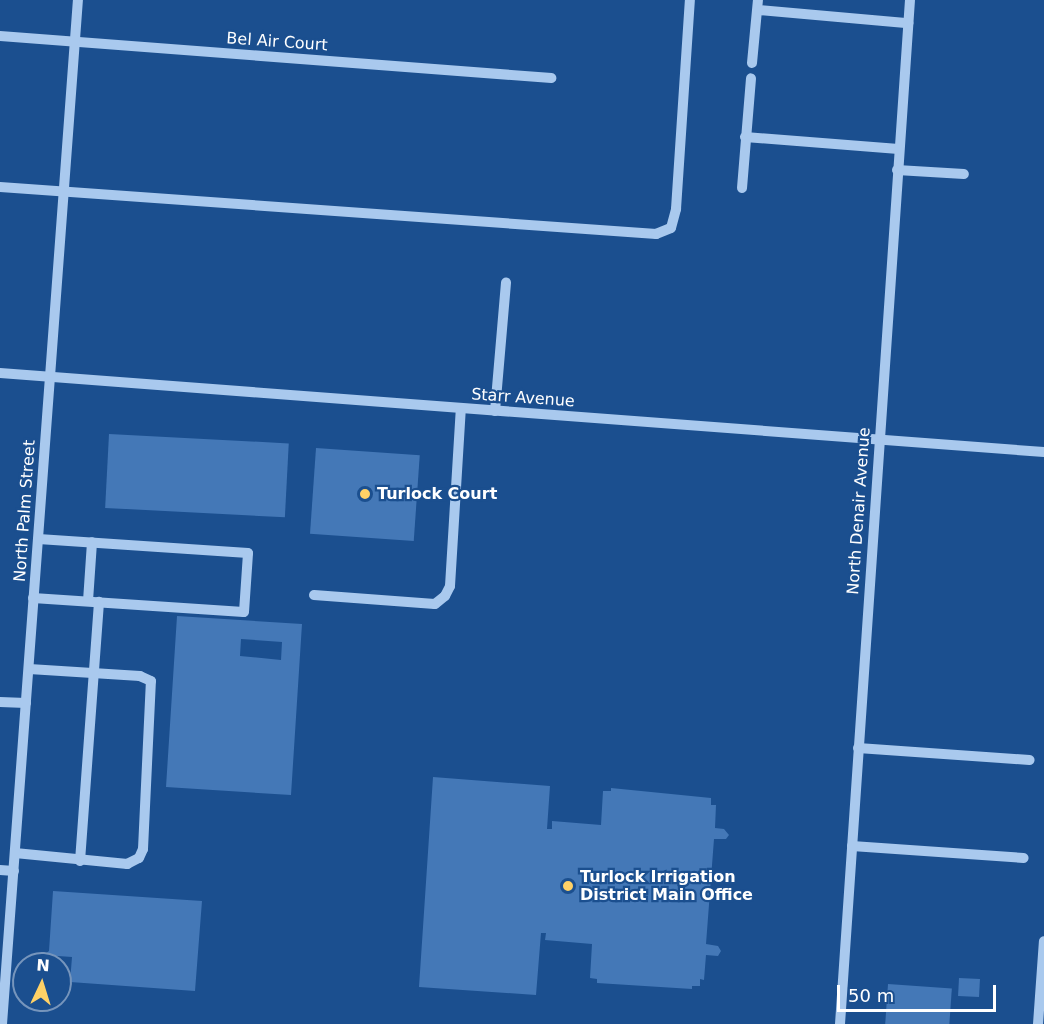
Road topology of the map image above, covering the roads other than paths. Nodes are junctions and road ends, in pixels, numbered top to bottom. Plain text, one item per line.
1 (78, 0) edge
2 (690, 0) edge
3 (910, 0) edge
4 (758, 5) edge
5 (908, 23) junction
6 (0, 36) edge
7 (75, 42) junction
8 (752, 63) dead end
9 (551, 78) dead end
10 (751, 78) dead end
11 (745, 137) junction
12 (899, 149) junction
13 (897, 170) junction
14 (964, 174) dead end
15 (0, 187) edge
16 (742, 188) dead end
17 (63, 191) junction
18 (506, 282) dead end
19 (0, 373) edge
20 (49, 377) junction
21 (461, 408) junction
22 (495, 411) junction
23 (878, 440) junction
24 (1044, 452) edge
25 (38, 538) junction
26 (92, 542) junction
27 (314, 595) dead end
28 (33, 598) junction
29 (93, 602) junction
30 (29, 669) junction
31 (94, 673) junction
32 (0, 702) edge
33 (26, 703) junction
34 (858, 748) junction
35 (1030, 760) dead end
36 (852, 846) junction
37 (15, 853) junction
38 (1024, 858) dead end
39 (80, 861) junction
40 (0, 870) edge
41 (14, 871) junction
42 (1044, 941) edge
43 (2, 1024) edge
44 (840, 1024) edge
45 (1038, 1024) edge

1 - 7 street, North Palm Street
2 - 17 street
3 - 5 street, North Denair Avenue
4 - 5 street
4 - 8 street
5 - 12 street, North Denair Avenue
6 - 7 street, Bel Air Court
7 - 9 street, Bel Air Court
7 - 17 street, North Palm Street
10 - 11 street
11 - 12 street
11 - 16 street
12 - 13 street, North Denair Avenue
13 - 14 street
13 - 23 street, North Denair Avenue
15 - 17 street
17 - 20 street, North Palm Street
18 - 22 street
19 - 20 street, Starr Avenue
20 - 21 street, Starr Avenue
20 - 25 street, North Palm Street
21 - 22 street, Starr Avenue
21 - 27 street
22 - 23 street, Starr Avenue
23 - 24 street, Starr Avenue
23 - 34 street, North Denair Avenue
25 - 26 street
25 - 28 street, North Palm Street
26 - 29 street
26 - 29 street
28 - 29 street
28 - 30 street, North Palm Street
29 - 31 street
30 - 31 street
30 - 33 street, North Palm Street
31 - 39 street
31 - 39 street
32 - 33 street
33 - 37 street, North Palm Street
34 - 35 street
34 - 36 street, North Denair Avenue
36 - 38 street
36 - 44 street, North Denair Avenue
37 - 39 street
37 - 41 street, North Palm Street
40 - 41 street
41 - 43 street, North Palm Street
42 - 45 street

